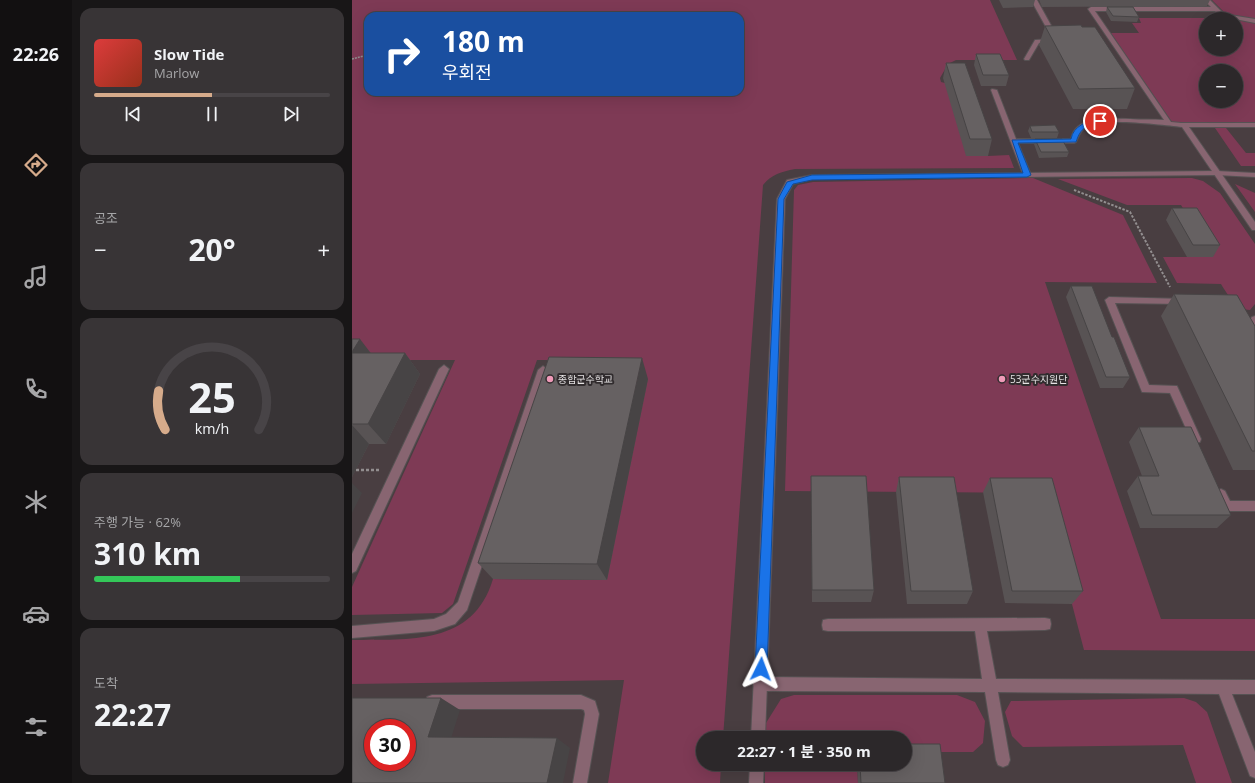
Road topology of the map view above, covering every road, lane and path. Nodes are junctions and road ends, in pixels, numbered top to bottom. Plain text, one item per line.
1 (1034, 0) edge
2 (1207, 0) edge
3 (1216, 9) junction
4 (1255, 21) edge
5 (1057, 41) junction
6 (1064, 41) edge
7 (1106, 41) edge
8 (1113, 41) junction
9 (364, 56) edge
10 (352, 59) edge
11 (1027, 59) dead end
12 (994, 90) dead end
13 (1169, 123) junction
14 (1184, 125) junction
15 (1255, 125) edge
16 (1014, 141) junction
17 (1217, 173) junction
18 (1027, 175) junction
19 (1255, 175) edge
20 (1074, 189) dead end
21 (1255, 228) edge
22 (1177, 301) junction
23 (1192, 301) edge
24 (1240, 318) edge
25 (1255, 320) edge
26 (1246, 330) junction
27 (1255, 344) edge
28 (444, 369) dead end
29 (543, 370) edge
30 (1202, 451) edge
31 (1217, 485) edge
32 (1255, 506) edge
33 (352, 567) edge
34 (1045, 624) dead end
35 (828, 625) dead end
36 (980, 625) junction
37 (352, 632) edge
38 (760, 684) junction
39 (990, 685) junction
40 (1223, 687) junction
41 (1255, 687) edge
42 (415, 702) edge
43 (758, 731) edge
44 (1003, 760) dead end
45 (757, 771) edge
46 (1255, 771) edge
47 (580, 783) edge
48 (756, 783) edge

1 - 5 street
2 - 3 street
3 - 4 street
3 - 8 street
5 - 6 street
5 - 11 street
7 - 8 street
8 - 13 street
9 - 10 path
12 - 16 street
13 - 14 street
13 - 16 street
14 - 15 street
14 - 17 street
16 - 18 street
17 - 18 street
17 - 19 street
17 - 21 street
18 - 38 street
20 - 22 path
22 - 23 street
22 - 30 street
24 - 26 street
25 - 26 street
26 - 27 street
28 - 33 street
29 - 37 street
31 - 32 street
34 - 36 street
35 - 36 street
36 - 39 street
38 - 39 street
38 - 43 street
39 - 40 street
39 - 44 street
40 - 41 street
40 - 46 street
42 - 47 street
45 - 48 street

